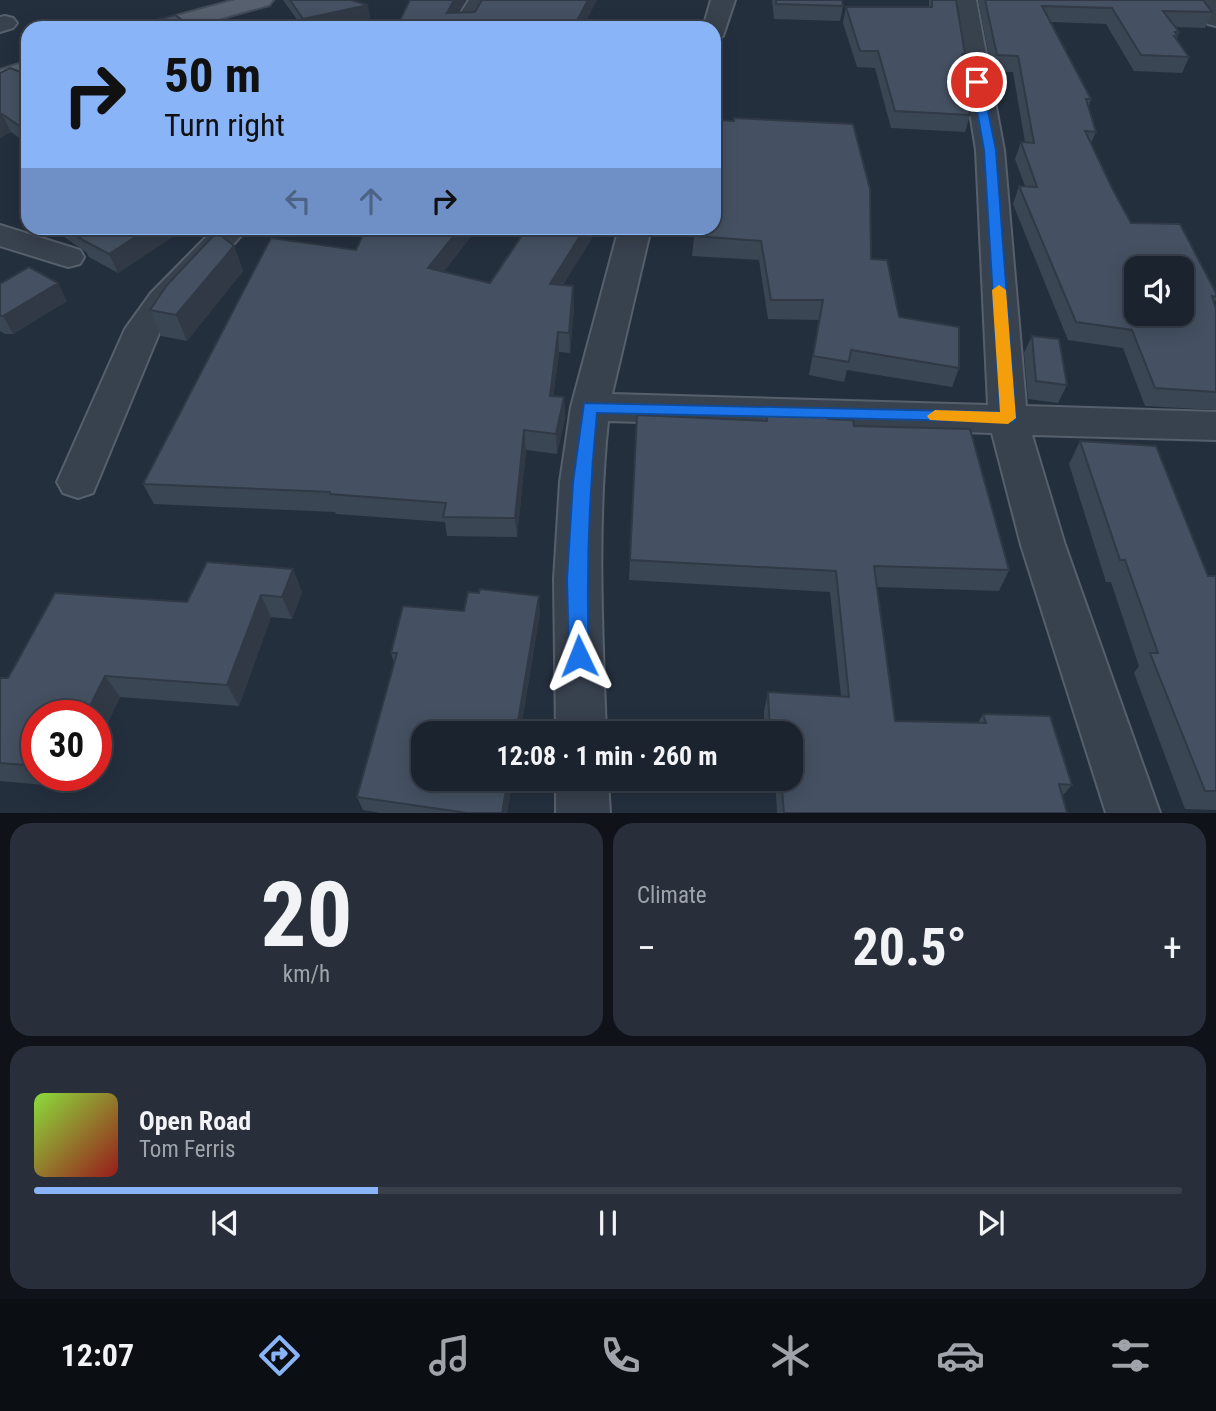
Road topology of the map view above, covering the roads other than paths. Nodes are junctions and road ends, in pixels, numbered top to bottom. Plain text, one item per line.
1 (261, 0) edge
2 (481, 0) edge
3 (723, 0) edge
4 (964, 0) edge
5 (1215, 0) edge
6 (1216, 19) edge
7 (184, 21) edge
8 (468, 21) edge
9 (717, 21) edge
10 (21, 72) edge
11 (0, 79) edge
12 (0, 235) edge
13 (225, 235) edge
14 (633, 235) edge
15 (68, 257) dead end
16 (590, 407) junction
17 (1008, 418) junction
18 (1216, 426) edge
19 (78, 482) dead end
20 (581, 721) edge
21 (582, 791) edge
22 (583, 813) edge
23 (1133, 813) edge

1 - 7 main road
2 - 8 street
3 - 9 street
4 - 17 street
5 - 6 street
10 - 11 main road
12 - 15 street
13 - 19 street
14 - 16 street
16 - 17 street
16 - 20 street
17 - 18 street
17 - 23 street
21 - 22 street

